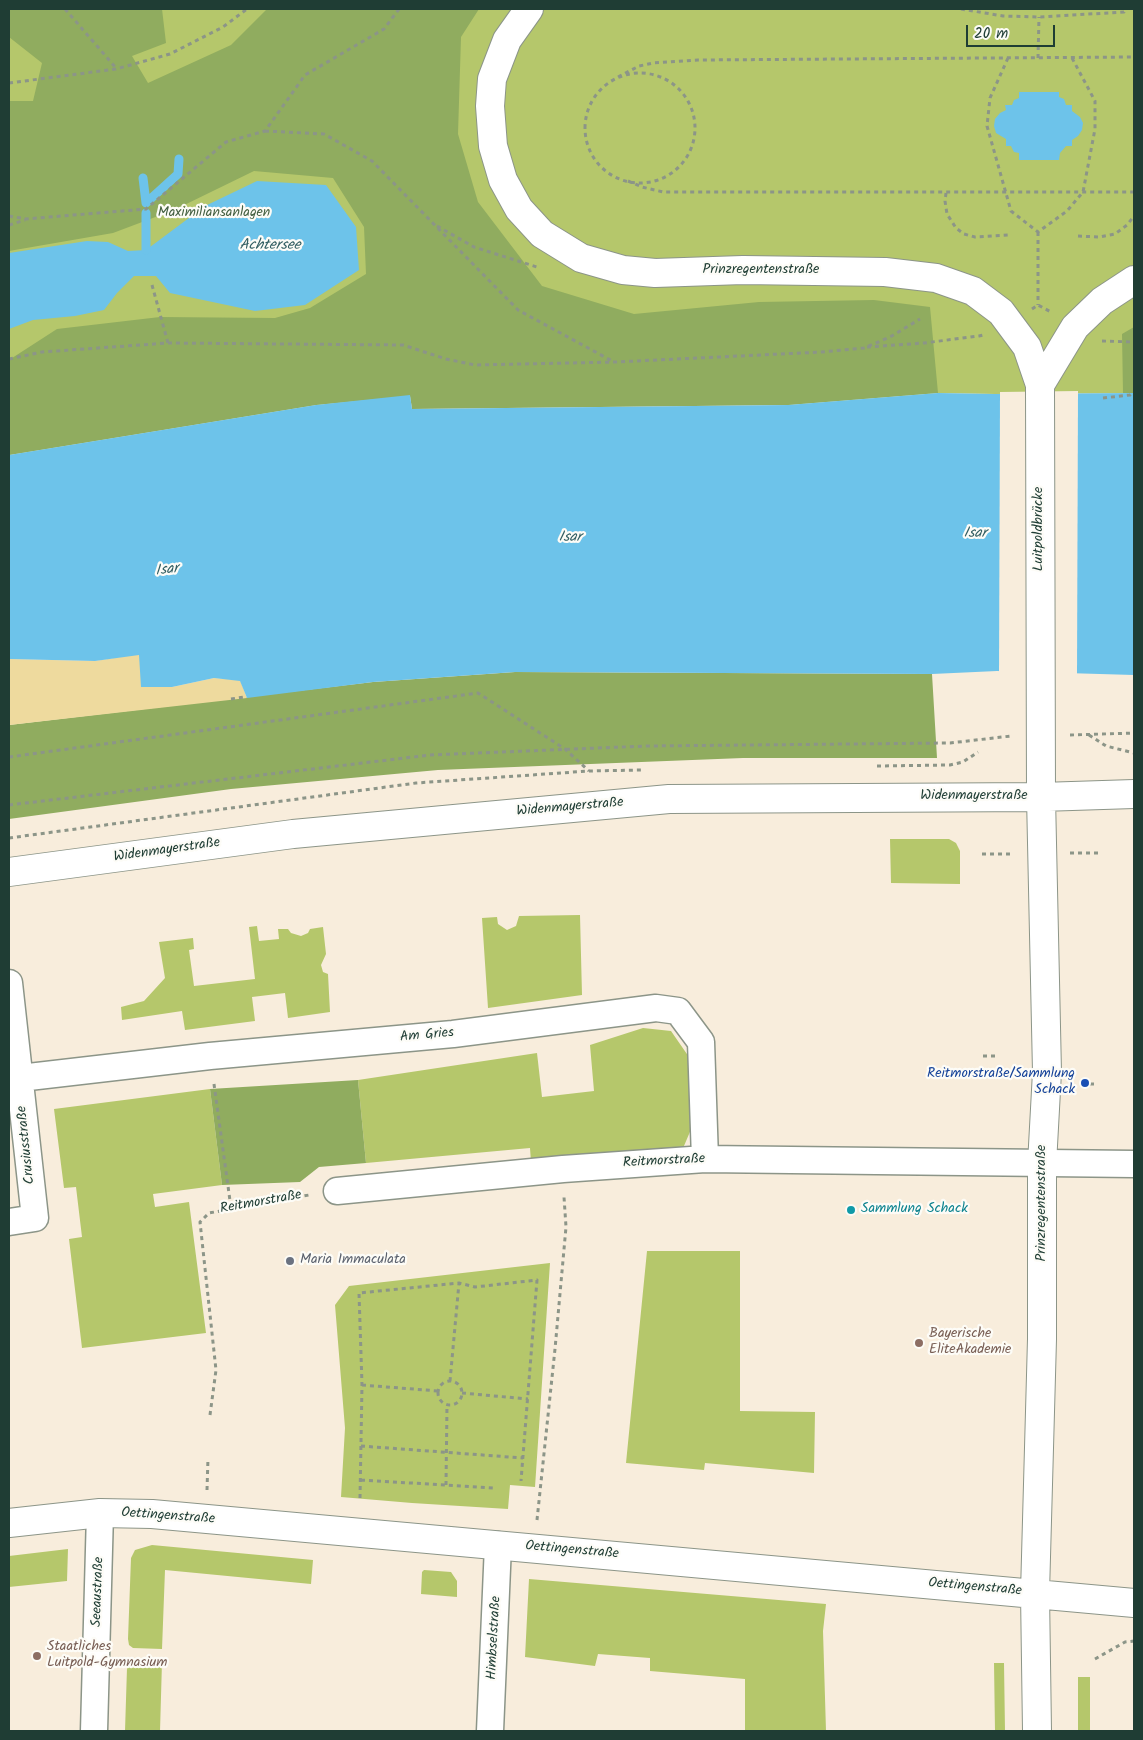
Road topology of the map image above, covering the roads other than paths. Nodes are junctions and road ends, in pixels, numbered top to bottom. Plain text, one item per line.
1 (529, 9) edge
2 (1134, 280) edge
3 (1040, 385) junction
4 (1041, 674) joint
5 (1134, 794) edge
6 (1041, 796) junction
7 (9, 872) edge
8 (9, 983) edge
9 (20, 1078) junction
10 (705, 1159) junction
11 (1042, 1164) junction
12 (1134, 1164) edge
13 (337, 1191) road end
14 (9, 1222) edge
15 (100, 1512) junction
16 (9, 1523) edge
17 (498, 1545) junction
18 (1035, 1593) junction
19 (1134, 1603) edge
20 (94, 1731) edge
21 (490, 1731) edge
22 (1037, 1731) edge

1 - 3 main road, Prinzregentenstraße
2 - 3 main road
3 - 4 main road, Luitpoldbrücke
4 - 6 main road, Prinzregentenstraße
5 - 6 main road, Widenmayerstraße
6 - 7 main road, Widenmayerstraße
6 - 11 main road, Prinzregentenstraße
8 - 9 street, Crusiusstraße
9 - 10 street, Am Gries
9 - 14 street, Crusiusstraße
10 - 11 street, Reitmorstraße
10 - 13 street, Reitmorstraße
11 - 12 street, Reitmorstraße
11 - 18 main road, Prinzregentenstraße
15 - 16 main road, Oettingenstraße
15 - 17 main road, Oettingenstraße
15 - 20 street, Seeaustraße
17 - 18 main road, Oettingenstraße
17 - 21 street, Himbselstraße
18 - 19 main road, Oettingenstraße
18 - 22 main road, Prinzregentenstraße

